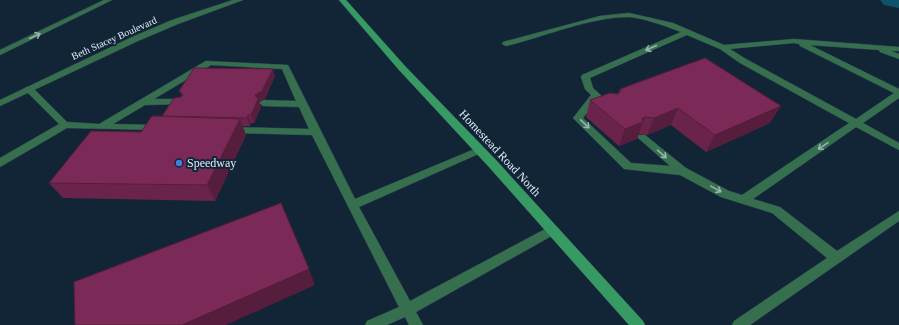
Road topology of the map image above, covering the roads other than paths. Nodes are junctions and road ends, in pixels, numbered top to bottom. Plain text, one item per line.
1 (109, 0) edge
2 (240, 0) edge
3 (342, 0) edge
4 (687, 32) junction
5 (798, 41) junction
6 (506, 44) dead end
7 (723, 47) junction
8 (878, 47) junction
9 (899, 49) edge
10 (0, 53) edge
11 (899, 57) edge
12 (29, 89) junction
13 (899, 93) edge
14 (596, 95) junction
15 (143, 102) junction
16 (181, 102) edge
17 (0, 103) edge
18 (263, 103) dead end
19 (605, 103) edge
20 (302, 104) junction
21 (855, 124) junction
22 (65, 125) junction
23 (101, 127) junction
24 (165, 128) edge
25 (220, 130) edge
26 (316, 132) junction
27 (642, 137) edge
28 (899, 148) edge
29 (480, 150) junction
30 (0, 163) edge
31 (682, 170) junction
32 (744, 199) junction
33 (352, 205) junction
34 (899, 215) edge
35 (553, 230) junction
36 (836, 258) junction
37 (408, 309) junction
38 (372, 325) edge
39 (416, 325) edge
40 (638, 325) edge
41 (739, 325) edge

10 -> 1 street
2 - 12 street, Beth Stacey Boulevard
3 - 29 main road, Homestead Road North
4 - 6 street
4 - 7 street
4 -> 14 street
5 - 7 street
5 - 8 street
5 - 13 street
7 - 21 street
8 - 9 street
8 - 11 street
12 - 17 street, Beth Stacey Boulevard
12 - 22 street
13 - 21 street
14 - 19 street
14 -> 31 street
15 - 16 street
15 - 20 street
15 - 23 street
18 - 20 street
20 - 26 street
21 - 28 street
21 -> 32 street
22 - 23 street
22 - 30 street
23 - 24 street
25 - 26 street
26 - 33 street
27 -> 31 street
29 - 33 street
29 - 35 main road, Homestead Road North
31 -> 32 street
32 - 36 street
33 - 37 street
34 - 36 street
35 - 37 street
35 - 40 main road, Homestead Road North
36 - 41 street
37 - 38 street
37 - 39 street

